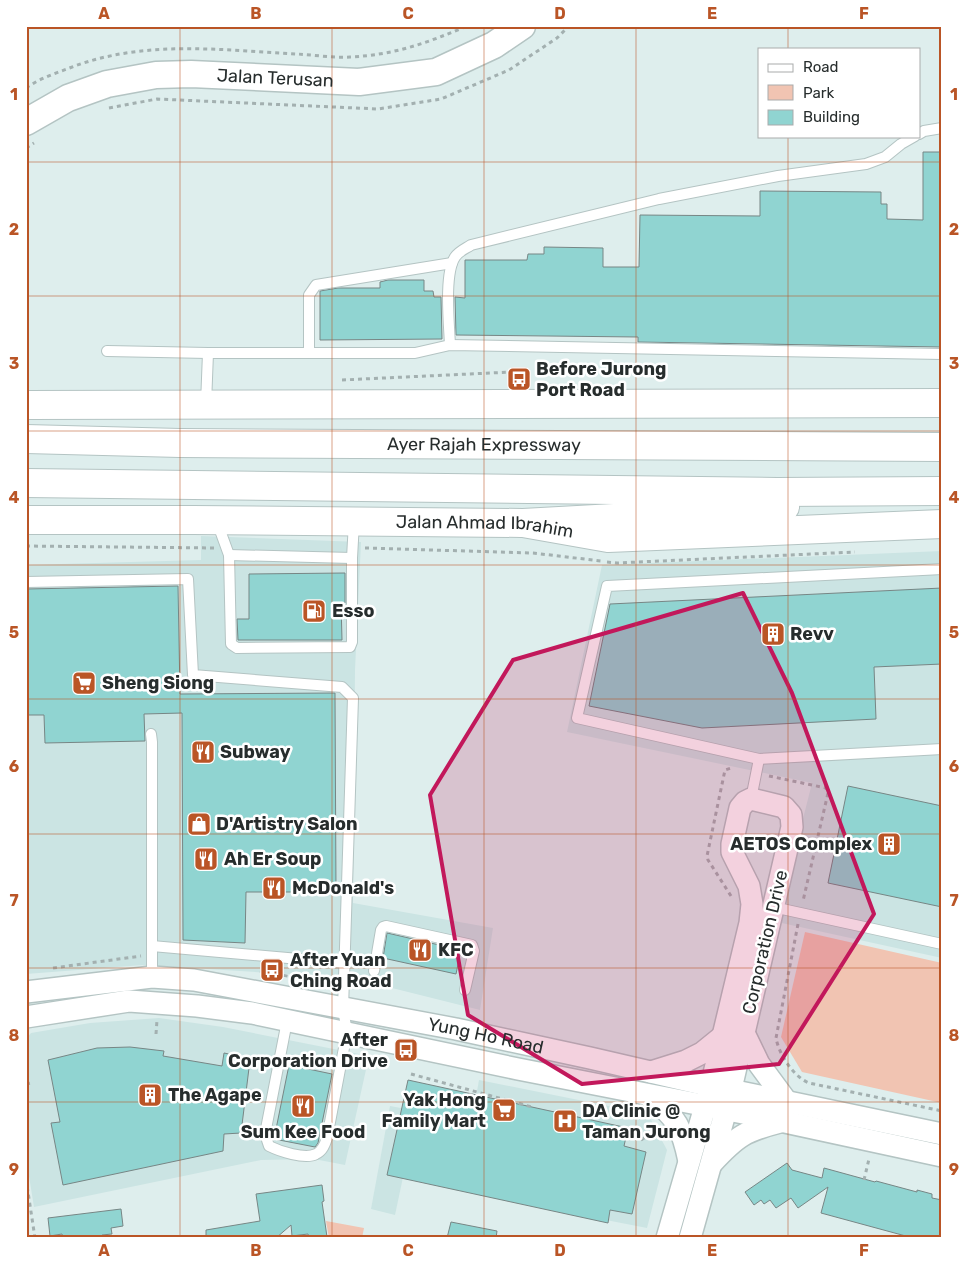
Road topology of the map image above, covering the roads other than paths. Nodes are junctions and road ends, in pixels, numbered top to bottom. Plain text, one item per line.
1 (522, 26) edge
2 (26, 122) edge
3 (942, 128) edge
4 (920, 133) edge
5 (912, 138) edge
6 (452, 263) junction
7 (450, 345) junction
8 (107, 351) dead end
9 (208, 353) junction
10 (309, 353) junction
11 (942, 354) edge
12 (942, 402) edge
13 (26, 405) edge
14 (205, 405) junction
15 (26, 439) edge
16 (942, 447) edge
17 (26, 483) edge
18 (942, 491) edge
19 (809, 492) junction
20 (26, 520) edge
21 (216, 520) junction
22 (523, 523) junction
23 (942, 524) edge
24 (353, 542) junction
25 (228, 552) junction
26 (942, 569) edge
27 (26, 582) edge
28 (151, 734) dead end
29 (942, 749) edge
30 (759, 759) junction
31 (751, 799) junction
32 (773, 907) junction
33 (942, 944) edge
34 (152, 950) junction
35 (344, 963) junction
36 (374, 971) dead end
37 (152, 977) junction
38 (465, 990) dead end
39 (26, 992) edge
40 (343, 1009) junction
41 (26, 1017) edge
42 (287, 1021) junction
43 (347, 1032) junction
44 (744, 1033) junction
45 (723, 1036) junction
46 (650, 1072) junction
47 (647, 1094) junction
48 (718, 1098) junction
49 (784, 1112) junction
50 (942, 1134) edge
51 (942, 1156) edge
52 (689, 1161) junction
53 (710, 1166) junction
54 (667, 1238) edge
55 (690, 1238) edge

1 - 2 street, Jalan Terusan
3 - 4 lane
5 - 6 lane
6 - 7 lane
6 - 10 lane
7 - 10 lane
7 - 11 lane
8 - 9 lane
9 - 10 lane
9 - 14 lane
12 - 14 main road
13 - 14 main road
15 - 16 main road, Ayer Rajah Expressway
17 - 19 main road
18 - 19 main road
19 - 22 main road
20 - 21 main road, Jalan Ahmad Ibrahim
21 - 24 main road, Jalan Ahmad Ibrahim
21 - 25 lane
22 - 23 main road, Jalan Ahmad Ibrahim
22 - 24 main road, Jalan Ahmad Ibrahim
24 - 25 lane
24 - 25 lane
26 - 30 lane
27 - 35 lane
28 - 34 lane
29 - 30 lane
30 - 31 lane
31 - 32 street, Corporation Drive
31 - 45 street, Corporation Drive
32 - 33 lane
32 - 44 street, Corporation Drive
34 - 35 lane
34 - 37 lane
35 - 40 lane
36 - 38 lane
37 - 39 street, Yung Ho Road
37 - 40 street, Yung Ho Road
40 - 43 lane
40 - 46 street, Yung Ho Road
41 - 42 street, Yung Ho Road
42 - 43 street, Yung Ho Road
42 - 43 lane
43 - 47 street, Yung Ho Road
44 - 48 street, Corporation Drive
44 - 49 street
45 - 46 street
45 - 48 street, Corporation Drive
46 - 48 street, Yung Ho Road
47 - 48 street, Yung Ho Road
47 - 52 street
48 - 49 street, Yung Ho Road
48 - 52 street, Corporation Drive
48 - 53 street, Corporation Drive
49 - 50 street, Yung Ho Road
49 - 51 street, Yung Ho Road
49 - 53 street
52 - 54 street, Corporation Drive
53 - 55 street, Corporation Drive

